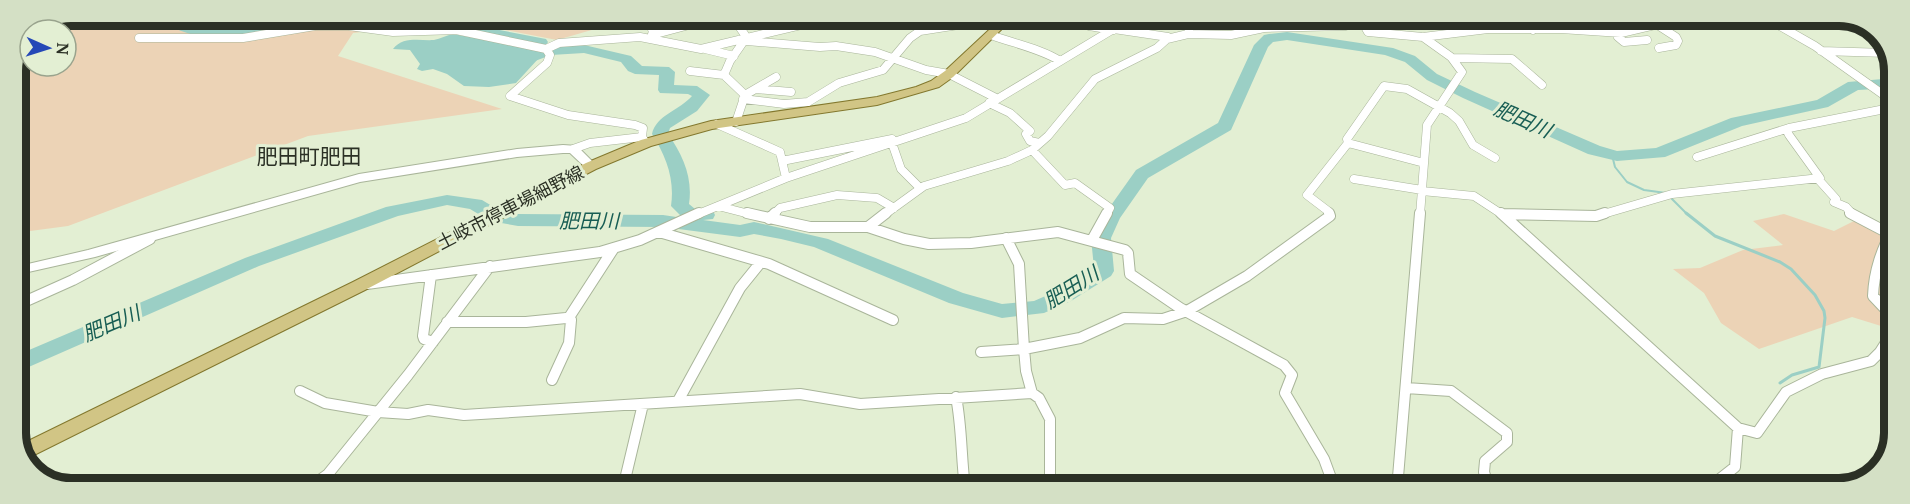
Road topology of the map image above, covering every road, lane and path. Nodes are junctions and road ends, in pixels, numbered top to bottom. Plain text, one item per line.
1 (650, 26) edge
2 (686, 26) edge
3 (738, 26) edge
4 (799, 26) edge
5 (947, 26) edge
6 (1000, 26) edge
7 (1089, 26) edge
8 (1119, 26) edge
9 (1190, 26) edge
10 (1346, 26) dead end
11 (1365, 26) edge
12 (1423, 26) edge
13 (1529, 26) edge
14 (1657, 26) joint
15 (1781, 26) edge
16 (928, 28) joint
17 (1114, 29) junction
18 (1533, 30) junction
19 (1621, 33) junction
20 (1188, 34) junction
21 (991, 35) junction
22 (651, 36) junction
23 (1173, 36) junction
24 (139, 38) dead end
25 (1422, 38) junction
26 (746, 39) junction
27 (1647, 40) dead end
28 (1659, 48) dead end
29 (546, 49) junction
30 (701, 49) junction
31 (1821, 51) junction
32 (1881, 53) edge
33 (734, 56) junction
34 (894, 58) junction
35 (1452, 58) junction
36 (1060, 61) junction
37 (690, 71) dead end
38 (724, 75) junction
39 (950, 75) junction
40 (776, 77) dead end
41 (1542, 85) dead end
42 (756, 89) junction
43 (791, 92) dead end
44 (744, 97) junction
45 (1884, 97) edge
46 (993, 100) junction
47 (1438, 107) junction
48 (1884, 107) edge
49 (736, 122) junction
50 (717, 124) junction
51 (1789, 128) junction
52 (644, 140) junction
53 (895, 142) junction
54 (1039, 143) junction
55 (1348, 144) junction
56 (573, 150) junction
57 (1032, 150) junction
58 (1495, 158) dead end
59 (1697, 158) dead end
60 (782, 161) junction
61 (1424, 163) junction
62 (591, 166) junction
63 (786, 178) junction
64 (1354, 179) dead end
65 (1818, 179) junction
66 (920, 188) junction
67 (1422, 191) junction
68 (718, 206) junction
69 (894, 208) junction
70 (1501, 213) junction
71 (769, 219) junction
72 (868, 227) junction
73 (1884, 227) edge
74 (659, 232) junction
75 (155, 236) junction
76 (1006, 238) junction
77 (1092, 240) junction
78 (1884, 245) edge
79 (614, 248) junction
80 (761, 262) junction
81 (490, 266) junction
82 (26, 269) edge
83 (431, 275) junction
84 (359, 286) junction
85 (26, 301) edge
86 (1884, 308) edge
87 (1187, 311) junction
88 (568, 319) junction
89 (893, 320) dead end
90 (447, 322) junction
91 (433, 342) junction
92 (1884, 349) edge
93 (1024, 350) junction
94 (981, 352) dead end
95 (552, 380) dead end
96 (1406, 388) junction
97 (300, 391) dead end
98 (1032, 393) junction
99 (956, 398) junction
100 (678, 401) junction
101 (643, 404) junction
102 (378, 412) junction
103 (1738, 428) junction
104 (28, 449) edge
105 (323, 478) edge
106 (625, 478) edge
107 (964, 478) edge
108 (1050, 478) edge
109 (1330, 478) edge
110 (1398, 478) edge
111 (1485, 478) edge
112 (1721, 478) edge

1 - 22 street
2 - 22 street
3 - 26 street
4 - 26 street
5 - 16 street
6 - 21 main road, 土岐市停車場細野線
7 - 17 street
8 - 17 street
9 - 20 street
10 - 20 street
11 - 25 street
12 - 25 street
13 - 18 street
14 - 19 street
14 - 28 street
15 - 31 street
16 - 34 street
17 - 23 street
17 - 36 street
18 - 19 street
18 - 25 street
19 - 27 street
20 - 23 street
21 - 36 street
21 - 39 main road, 土岐市停車場細野線
22 - 29 street
22 - 30 street
23 - 54 street
24 - 29 street
25 - 35 street
26 - 30 street
26 - 33 street
26 - 34 street
29 - 52 street
30 - 33 street
31 - 32 street
31 - 45 street
33 - 38 street
34 - 39 street
34 - 44 street
35 - 41 street
35 - 47 street
36 - 46 street
37 - 38 street
38 - 44 street
39 - 46 street
39 - 49 main road, 土岐市停車場細野線
40 - 42 street
42 - 43 street
42 - 44 street
44 - 49 street
46 - 53 street
46 - 54 street
47 - 55 street
47 - 58 street
47 - 61 street
48 - 51 street
49 - 50 main road, 土岐市停車場細野線
50 - 52 main road, 土岐市停車場細野線
50 - 60 street
51 - 59 street
51 - 65 street
52 - 56 street
52 - 62 main road, 土岐市停車場細野線
53 - 60 street
53 - 63 street
53 - 66 street
54 - 57 street
55 - 61 street
55 - 87 street
56 - 62 street
56 - 75 street
57 - 66 street
57 - 77 street
60 - 63 street
61 - 67 street
62 - 84 main road, 土岐市停車場細野線
63 - 68 street
64 - 67 street
65 - 70 street
65 - 73 street
66 - 69 street
67 - 70 street
67 - 96 street
68 - 71 street
68 - 74 street
69 - 71 street
69 - 72 street
70 - 103 street
71 - 72 street
72 - 76 street
74 - 79 street
74 - 80 street
75 - 82 street
75 - 85 street
76 - 77 street
76 - 93 street
77 - 87 street
78 - 86 street
79 - 81 street
79 - 88 street
80 - 89 street
80 - 100 street
81 - 83 street
81 - 90 street
83 - 84 street
83 - 91 street
84 - 104 main road, 土岐市停車場細野線
87 - 93 street
87 - 109 street
88 - 90 street
88 - 95 street
90 - 91 street
91 - 102 street
92 - 103 street
93 - 94 street
93 - 98 street
96 - 110 street
96 - 111 street
97 - 102 street
98 - 99 street
98 - 108 street
99 - 100 street
99 - 107 street
100 - 101 street
101 - 102 street
101 - 106 street
102 - 105 street
103 - 112 street

